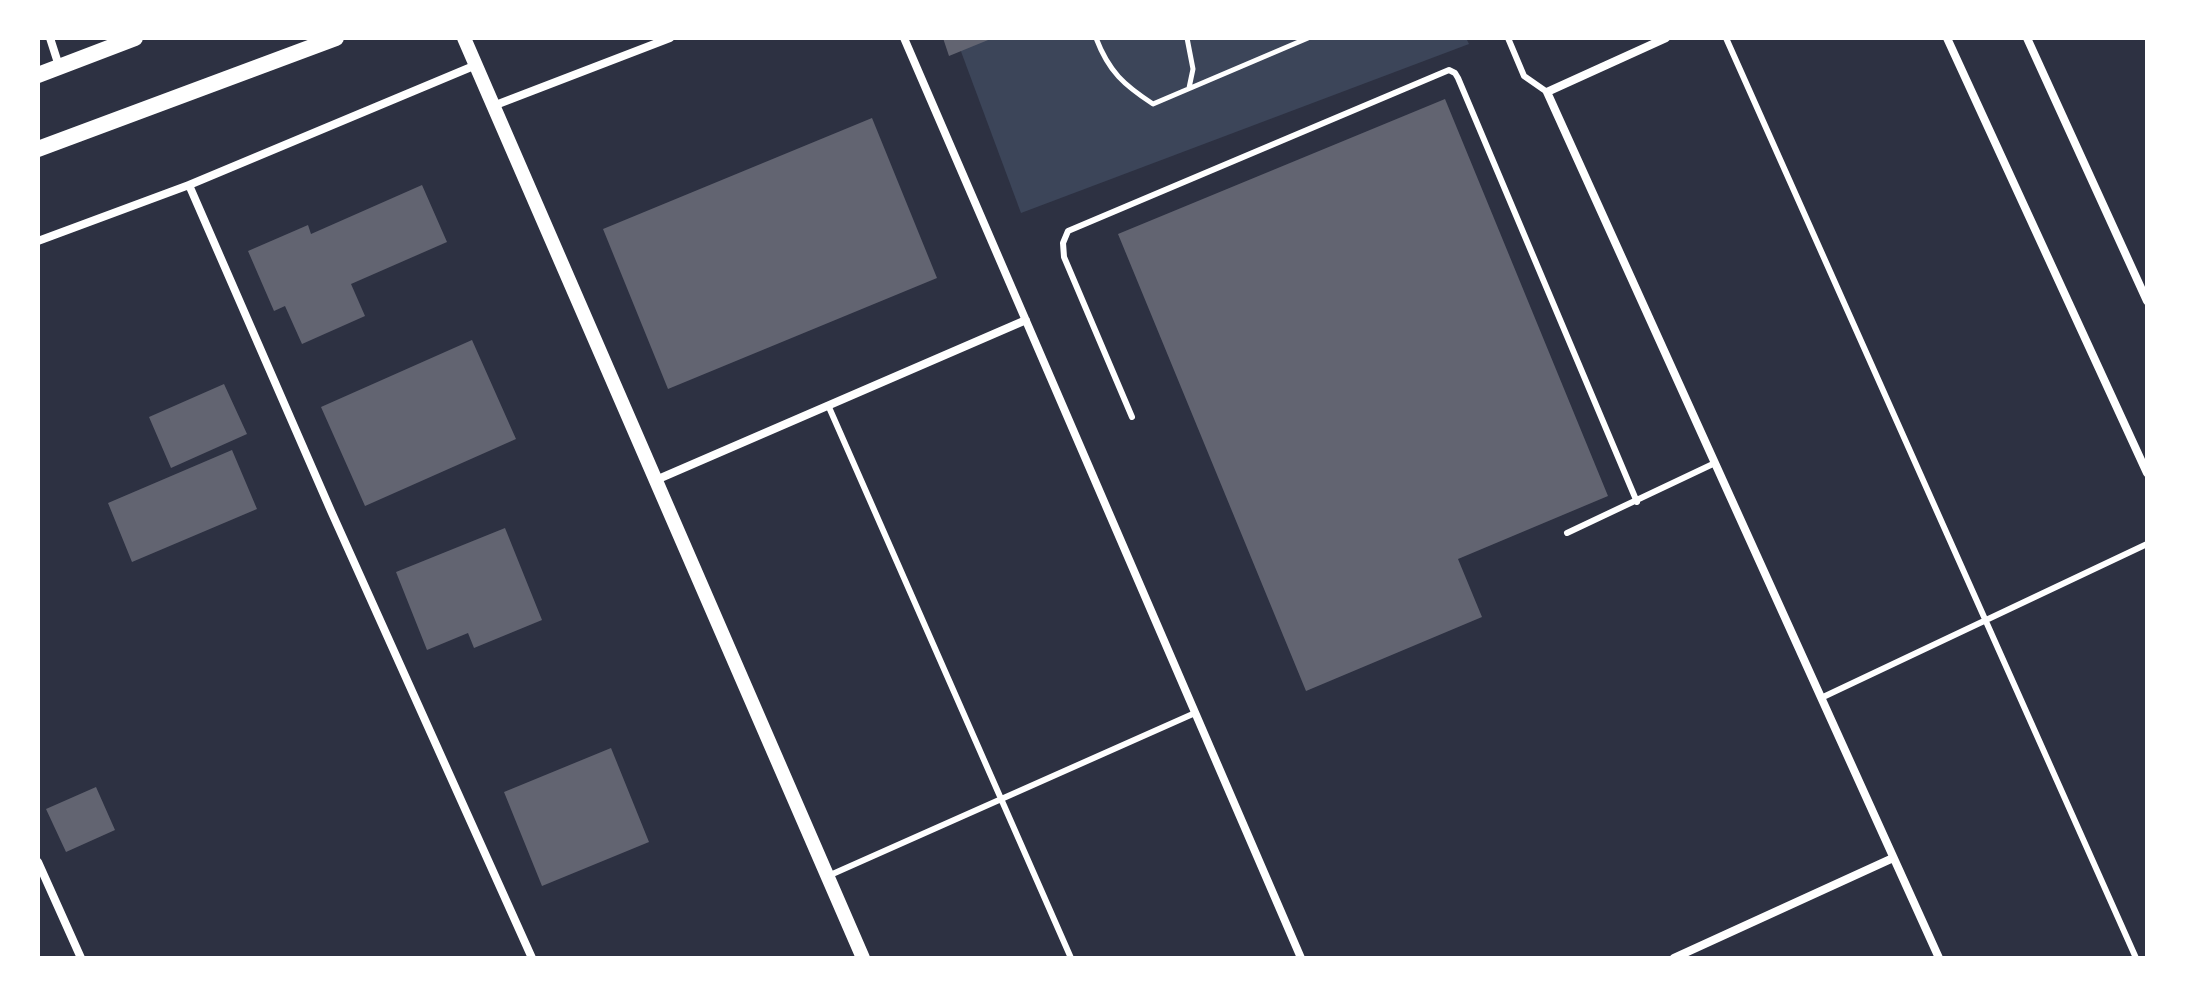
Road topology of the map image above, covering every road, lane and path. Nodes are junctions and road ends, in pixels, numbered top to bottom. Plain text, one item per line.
1 (50, 38) edge
2 (135, 38) edge
3 (336, 38) edge
4 (464, 38) edge
5 (670, 38) edge
6 (904, 38) edge
7 (1096, 38) edge
8 (1187, 38) edge
9 (1308, 38) edge
10 (1508, 38) edge
11 (1666, 38) edge
12 (1726, 38) edge
13 (1947, 38) edge
14 (2027, 38) edge
15 (476, 65) junction
16 (60, 67) junction
17 (38, 75) edge
18 (1189, 89) junction
19 (1547, 92) junction
20 (493, 106) junction
21 (38, 149) edge
22 (189, 185) junction
23 (38, 241) edge
24 (2147, 301) edge
25 (1026, 320) junction
26 (828, 405) junction
27 (1132, 417) dead end
28 (1715, 463) junction
29 (2147, 473) edge
30 (656, 480) junction
31 (1637, 502) junction
32 (1567, 533) dead end
33 (2147, 544) edge
34 (1986, 621) junction
35 (1821, 698) junction
36 (1195, 713) junction
37 (1001, 799) junction
38 (1893, 858) junction
39 (38, 862) edge
40 (828, 876) junction
41 (81, 958) edge
42 (532, 958) edge
43 (863, 958) edge
44 (1071, 958) edge
45 (1301, 958) edge
46 (1674, 958) edge
47 (1939, 958) edge
48 (2136, 958) edge

1 - 16 street
2 - 16 main road
3 - 21 main road
4 - 15 street
5 - 20 street
6 - 25 street
7 - 18 path
8 - 18 path
9 - 18 path
10 - 19 lane
11 - 19 street
12 - 34 lane
13 - 29 street
14 - 24 street
15 - 20 street
15 - 22 street
16 - 17 main road
19 - 28 street
20 - 30 street
22 - 23 street
22 - 42 street
25 - 26 street
25 - 36 street
26 - 30 street
26 - 37 lane
27 - 31 lane
28 - 31 lane
28 - 35 street
30 - 40 street
31 - 32 lane
33 - 34 lane
34 - 35 lane
34 - 48 lane
35 - 38 street
36 - 37 lane
36 - 45 street
37 - 40 lane
37 - 44 lane
38 - 46 street
38 - 47 street
39 - 41 street
40 - 43 street

